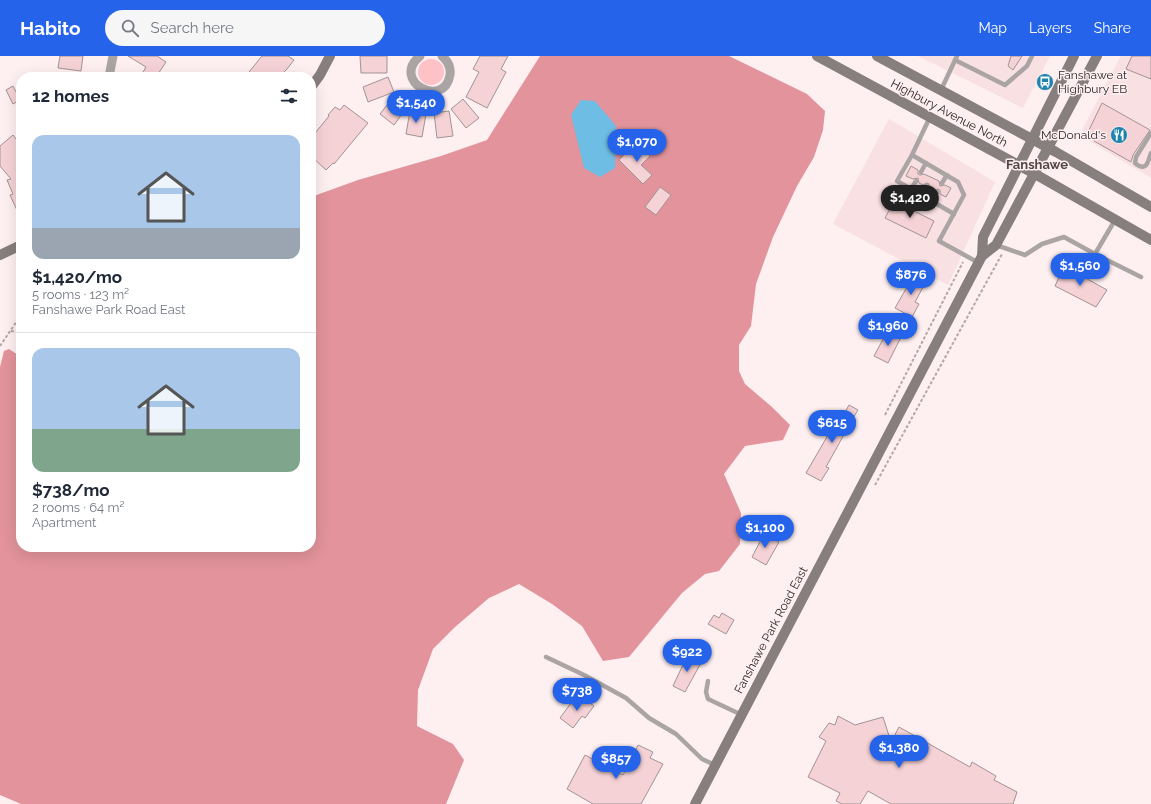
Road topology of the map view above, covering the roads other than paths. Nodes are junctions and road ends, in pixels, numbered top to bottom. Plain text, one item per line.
1 (113, 56) edge
2 (330, 56) edge
3 (420, 56) edge
4 (442, 56) edge
5 (817, 56) edge
6 (877, 56) edge
7 (1032, 56) edge
8 (1074, 56) edge
9 (1097, 56) edge
10 (956, 58) edge
11 (110, 72) edge
12 (316, 80) edge
13 (941, 90) junction
14 (931, 117) junction
15 (1151, 133) edge
16 (1032, 139) junction
17 (1049, 148) junction
18 (1151, 153) edge
19 (912, 155) junction
20 (926, 163) junction
21 (1019, 165) junction
22 (920, 172) dead end
23 (1035, 174) junction
24 (947, 175) junction
25 (916, 181) dead end
26 (942, 183) dead end
27 (926, 186) dead end
28 (911, 189) junction
29 (937, 192) dead end
30 (922, 195) junction
31 (932, 201) junction
32 (1151, 207) edge
33 (954, 214) junction
34 (1115, 220) junction
35 (1151, 240) edge
36 (16, 247) edge
37 (1001, 247) junction
38 (0, 254) edge
39 (1095, 254) junction
40 (980, 259) junction
41 (1141, 278) dead end
42 (546, 657) dead end
43 (708, 681) dead end
44 (742, 715) junction
45 (716, 765) junction
46 (695, 804) edge

1 - 11 street
2 - 12 main road
3 - 4 street
5 - 14 main road, Highbury Avenue North
6 - 13 main road, Highbury Avenue North
7 - 10 lane
8 - 16 main road, Fanshawe Park Road East
9 - 17 main road, Fanshawe Park Road East
10 - 13 lane
13 - 16 main road, Highbury Avenue North
14 - 19 lane
14 - 21 main road, Highbury Avenue North
15 - 18 lane
16 - 17 main road, Highbury Avenue North
16 - 21 main road, Fanshawe Park Road East
17 - 23 main road, Fanshawe Park Road East
17 - 32 main road, Highbury Avenue North
19 - 20 lane
19 - 28 lane
20 - 22 lane
20 - 24 lane
21 - 23 main road, Highbury Avenue North
21 - 40 main road, Fanshawe Park Road East
23 - 34 main road, Highbury Avenue North
23 - 37 main road, Fanshawe Park Road East
24 - 26 lane
24 - 33 lane
25 - 28 lane
27 - 30 lane
28 - 30 lane
29 - 31 lane
30 - 31 lane
31 - 33 lane
33 - 40 lane
34 - 35 main road, Highbury Avenue North
34 - 39 lane
36 - 38 main road
37 - 39 lane
37 - 40 main road, Fanshawe Park Road East
39 - 41 lane
40 - 44 main road, Fanshawe Park Road East
42 - 45 lane
43 - 44 lane
44 - 45 main road, Fanshawe Park Road East
45 - 46 main road, Fanshawe Park Road East

